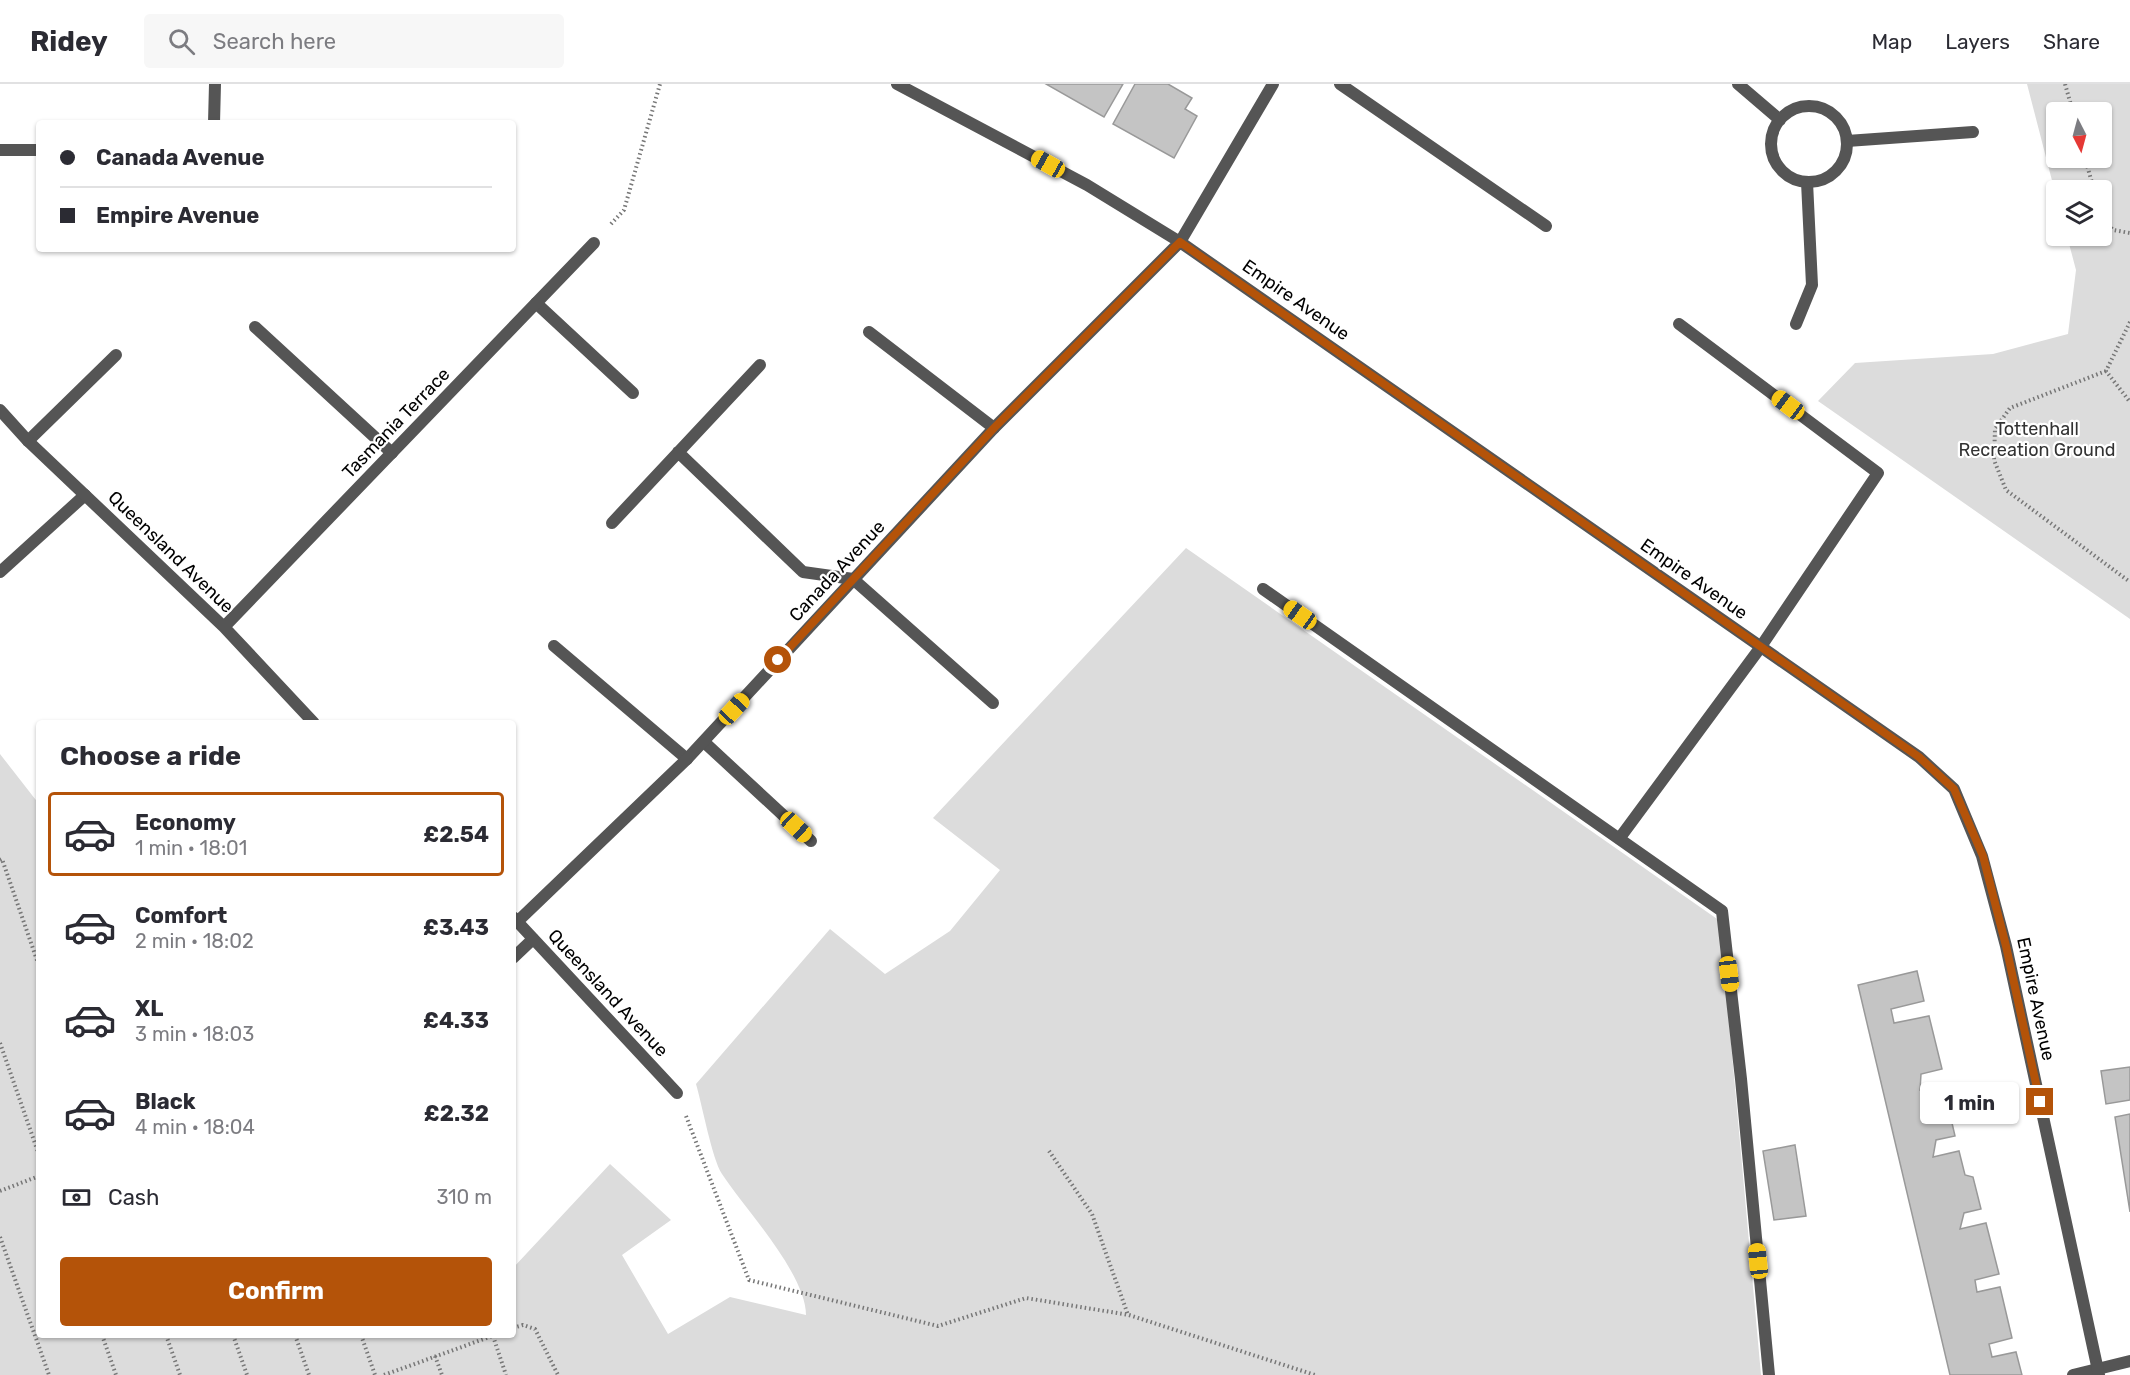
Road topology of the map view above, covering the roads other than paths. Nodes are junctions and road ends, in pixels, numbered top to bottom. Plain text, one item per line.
1 (215, 84) edge
2 (897, 84) edge
3 (1273, 84) edge
4 (1340, 84) edge
5 (1738, 84) edge
6 (214, 120) edge
7 (1780, 120) junction
8 (1973, 132) dead end
9 (1847, 141) junction
10 (0, 150) edge
11 (36, 150) edge
12 (1807, 182) junction
13 (1546, 226) dead end
14 (1180, 242) junction
15 (594, 243) road end
16 (536, 303) junction
17 (1679, 324) dead end
18 (1796, 324) dead end
19 (255, 327) dead end
20 (870, 332) dead end
21 (116, 355) dead end
22 (760, 365) dead end
23 (633, 393) dead end
24 (0, 410) edge
25 (994, 428) junction
26 (28, 441) junction
27 (678, 452) junction
28 (392, 453) junction
29 (85, 495) junction
30 (612, 523) dead end
31 (0, 572) edge
32 (853, 579) junction
33 (1263, 589) dead end
34 (224, 627) junction
35 (554, 646) dead end
36 (1760, 648) junction
37 (993, 703) dead end
38 (311, 720) edge
39 (704, 742) junction
40 (687, 759) junction
41 (1619, 838) junction
42 (812, 841) dead end
43 (516, 919) edge
44 (516, 921) edge
45 (533, 939) junction
46 (516, 955) edge
47 (677, 1093) road end
48 (2130, 1361) edge
49 (2098, 1372) edge
50 (1769, 1375) edge
51 (2073, 1375) edge

1 - 6 street
2 - 14 street, Empire Avenue
3 - 14 street, Canada Avenue
4 - 13 street
5 - 7 street
7 - 9 street
7 - 12 street
8 - 9 street
9 - 12 street
10 - 11 street
12 - 18 street
14 - 25 street, Canada Avenue
14 - 36 street, Empire Avenue
15 - 16 street, Tasmania Terrace
16 - 23 street
16 - 28 street, Tasmania Terrace
17 - 36 street
19 - 28 street
20 - 25 street
21 - 26 street
22 - 27 street
24 - 26 street, Queensland Avenue
25 - 32 street, Canada Avenue
26 - 29 street, Queensland Avenue
27 - 30 street
27 - 32 street
28 - 34 street, Tasmania Terrace
29 - 31 street
29 - 34 street, Queensland Avenue
32 - 37 street
32 - 39 street, Canada Avenue
33 - 41 street
34 - 38 street, Queensland Avenue
35 - 40 street
36 - 41 street
36 - 49 street, Empire Avenue
39 - 40 street, Canada Avenue
39 - 42 street
40 - 43 street, Canada Avenue
41 - 50 street
44 - 45 street, Queensland Avenue
45 - 46 street
45 - 47 street, Queensland Avenue
48 - 49 street
49 - 51 street

